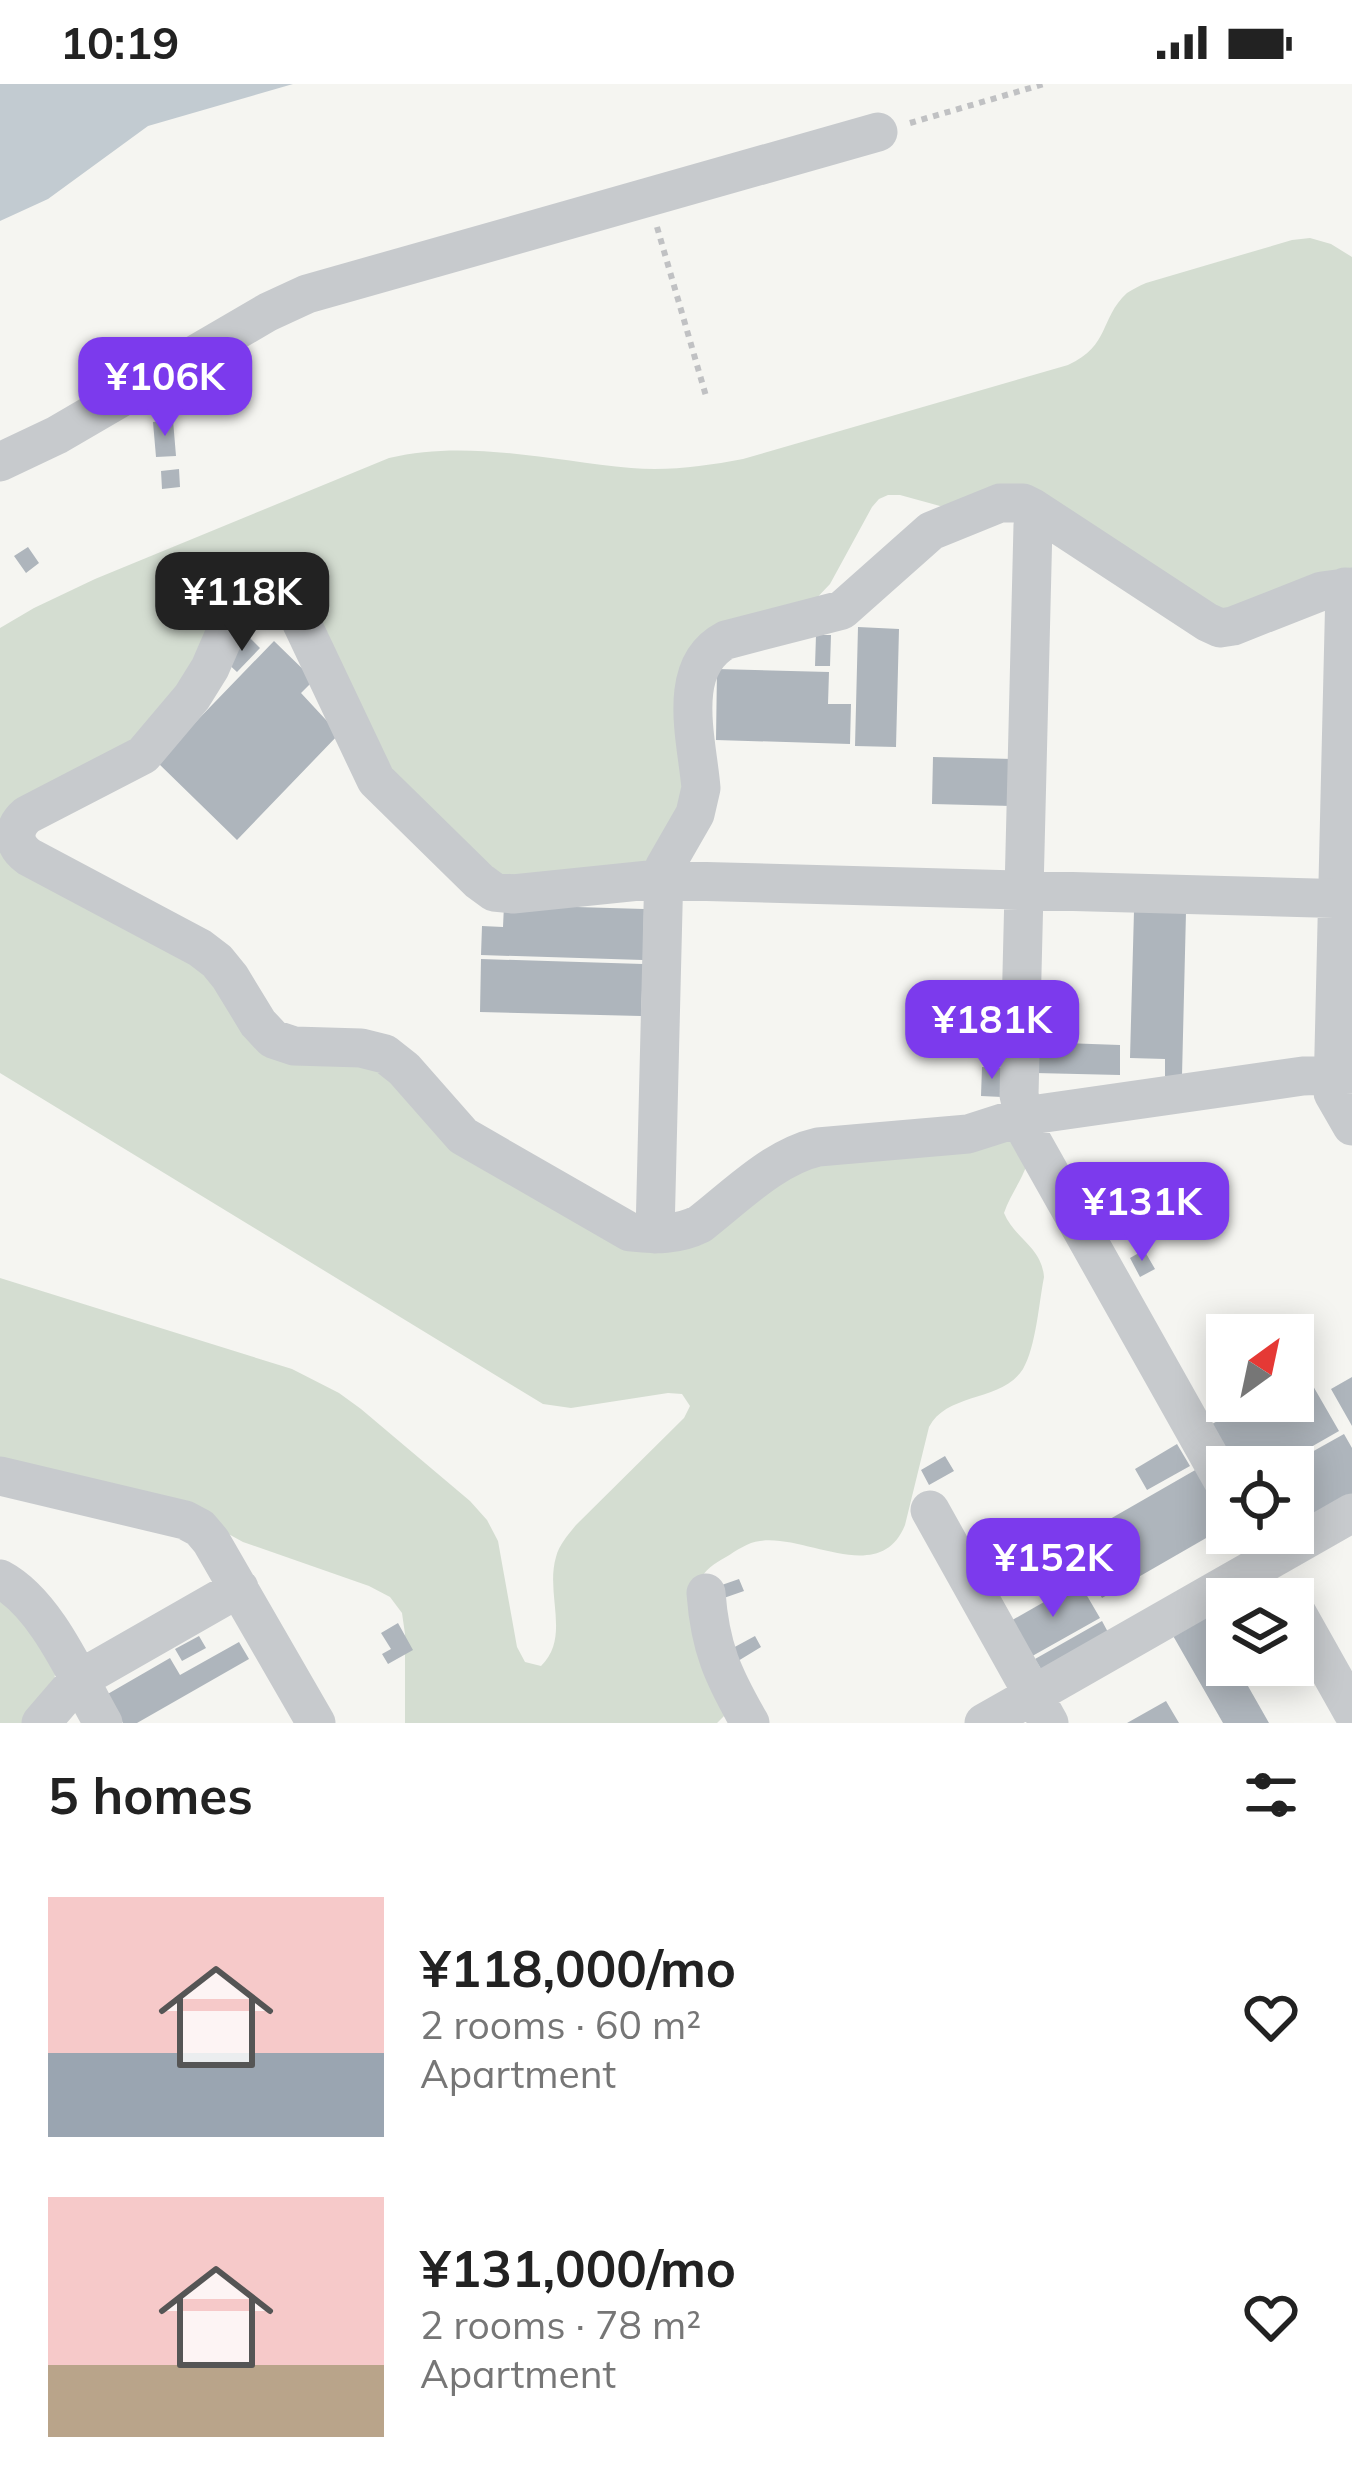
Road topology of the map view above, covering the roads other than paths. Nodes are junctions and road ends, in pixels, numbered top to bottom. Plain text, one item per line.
1 (878, 132) road end
2 (0, 462) edge
3 (1040, 513) junction
4 (1349, 587) edge
5 (663, 880) junction
6 (1024, 890) junction
7 (1345, 899) edge
8 (1343, 1074) edge
9 (1024, 1116) junction
10 (1352, 1126) edge
11 (655, 1234) junction
12 (1206, 1451) edge
13 (0, 1475) edge
14 (930, 1510) dead end
15 (1352, 1513) edge
16 (1314, 1527) edge
17 (1251, 1554) edge
18 (0, 1580) edge
19 (239, 1588) junction
20 (706, 1593) dead end
21 (1314, 1643) edge
22 (78, 1680) junction
23 (1041, 1709) edge
24 (1352, 1711) edge
25 (40, 1723) edge
26 (103, 1723) edge
27 (316, 1723) edge
28 (750, 1723) edge
29 (984, 1723) edge

1 - 2 street
3 - 4 street
3 - 5 street
3 - 6 street
4 - 7 street
5 - 6 street
5 - 11 street
5 - 11 street
6 - 7 street
6 - 9 street
7 - 8 street
8 - 9 street
8 - 10 street
9 - 11 street
9 - 12 street
13 - 19 street
14 - 23 street
15 - 16 street
17 - 23 street
18 - 22 street
19 - 22 street
19 - 27 street
20 - 28 street
21 - 24 street
22 - 25 street
22 - 26 street
23 - 29 street

